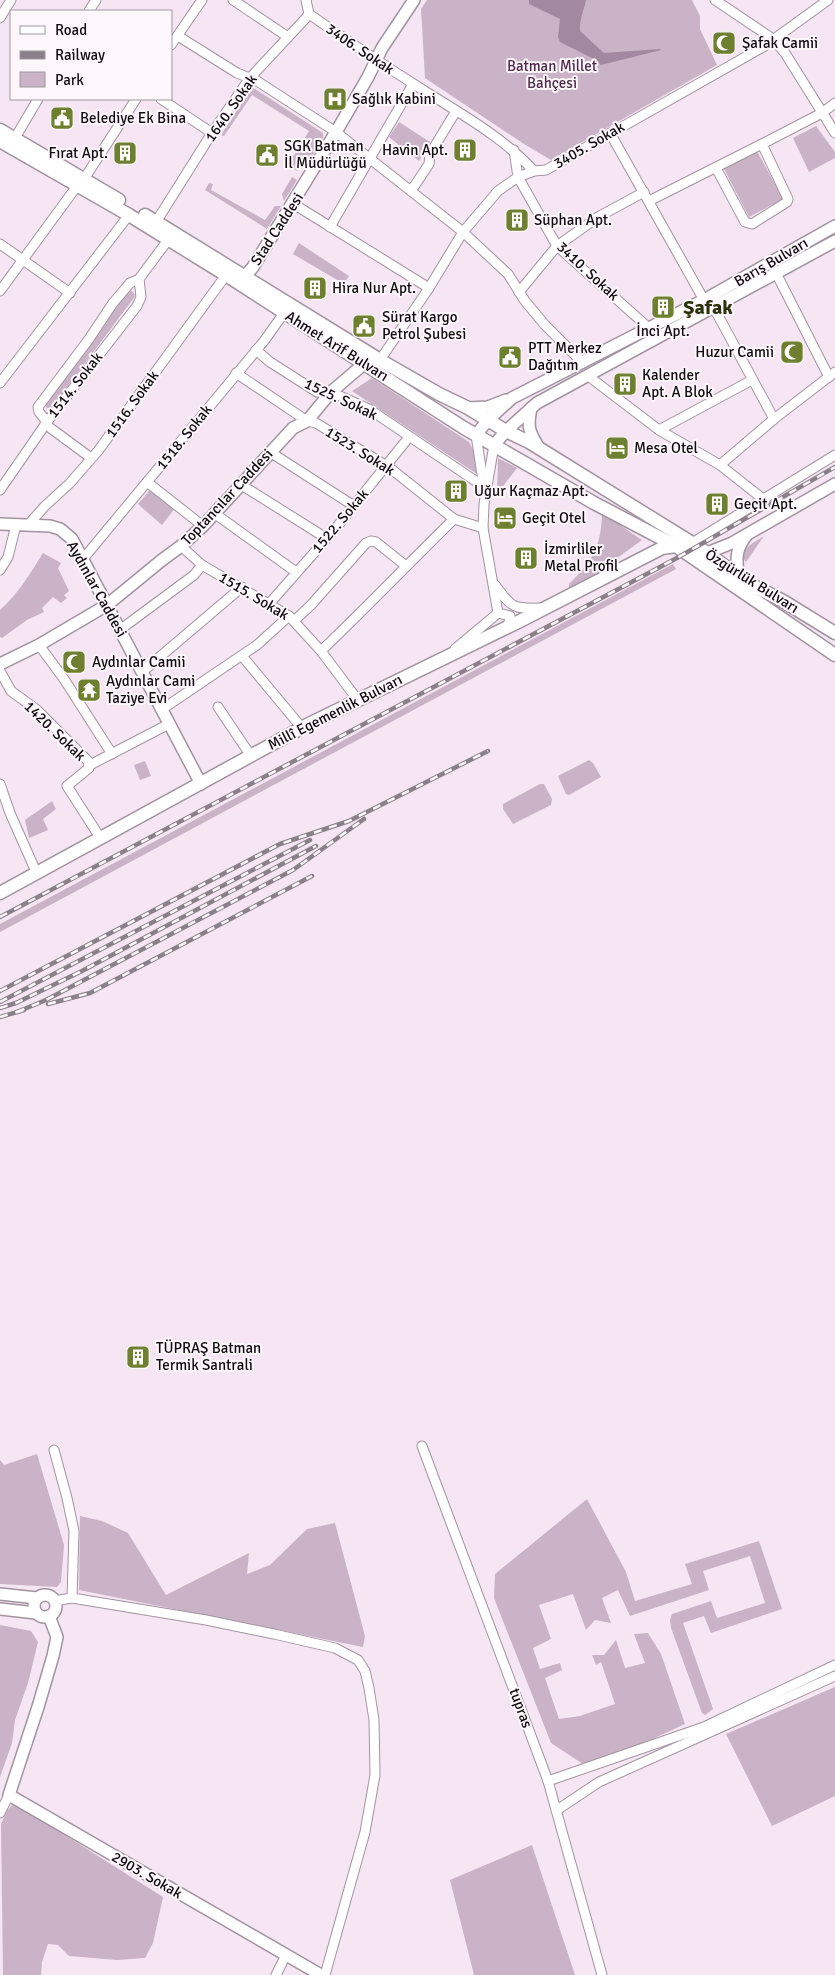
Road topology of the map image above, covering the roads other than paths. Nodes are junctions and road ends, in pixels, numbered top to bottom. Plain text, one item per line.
1 (11, 0) edge
2 (202, 0) edge
3 (233, 0) edge
4 (306, 0) edge
5 (414, 0) edge
6 (715, 0) edge
7 (828, 0) edge
8 (309, 14) junction
9 (0, 18) edge
10 (178, 36) junction
11 (288, 37) junction
12 (773, 39) junction
13 (172, 45) edge
14 (376, 61) junction
15 (249, 79) junction
16 (413, 84) junction
17 (37, 100) edge
18 (135, 100) edge
19 (162, 100) edge
20 (835, 103) edge
21 (456, 111) junction
22 (822, 113) junction
23 (0, 130) edge
24 (336, 132) junction
25 (212, 133) junction
26 (610, 133) junction
27 (835, 133) edge
28 (5, 144) edge
29 (762, 144) junction
30 (514, 150) junction
31 (369, 159) junction
32 (716, 168) junction
33 (534, 170) junction
34 (518, 177) junction
35 (81, 182) junction
36 (411, 191) junction
37 (644, 192) junction
38 (649, 201) junction
39 (292, 204) junction
40 (129, 215) junction
41 (156, 222) junction
42 (835, 226) edge
43 (330, 227) junction
44 (463, 232) junction
45 (168, 240) junction
46 (835, 241) edge
47 (0, 244) edge
48 (557, 246) junction
49 (24, 260) junction
50 (776, 273) junction
51 (226, 275) junction
52 (245, 276) junction
53 (138, 279) junction
54 (428, 288) junction
55 (0, 291) edge
56 (519, 292) junction
57 (70, 293) junction
58 (704, 300) junction
59 (714, 308) junction
60 (284, 313) junction
61 (650, 328) junction
62 (256, 350) junction
63 (380, 360) junction
64 (365, 363) junction
65 (584, 363) junction
66 (236, 372) junction
67 (832, 374) edge
68 (587, 375) junction
69 (752, 380) junction
70 (0, 383) edge
71 (331, 392) junction
72 (512, 398) junction
73 (468, 408) junction
74 (531, 408) junction
75 (774, 419) junction
76 (488, 420) junction
77 (307, 421) junction
78 (46, 423) junction
79 (659, 430) junction
80 (506, 431) junction
81 (476, 435) junction
82 (409, 437) junction
83 (494, 445) junction
84 (540, 449) junction
85 (270, 452) junction
86 (835, 455) edge
87 (92, 458) junction
88 (386, 465) junction
89 (720, 465) junction
90 (148, 482) junction
91 (477, 482) dead end
92 (240, 484) junction
93 (835, 484) edge
94 (0, 490) edge
95 (487, 490) junction
96 (763, 499) junction
97 (354, 506) junction
98 (214, 513) junction
99 (647, 516) junction
100 (454, 519) junction
101 (0, 524) edge
102 (16, 525) junction
103 (28, 525) junction
104 (203, 526) junction
105 (483, 528) junction
106 (669, 530) joint
107 (651, 532) junction
108 (747, 535) junction
109 (326, 538) junction
110 (692, 543) junction
111 (181, 546) junction
112 (676, 546) junction
113 (707, 553) junction
114 (82, 559) junction
115 (637, 561) junction
116 (202, 565) junction
117 (406, 566) junction
118 (0, 570) edge
119 (296, 572) junction
120 (738, 574) junction
121 (493, 583) junction
122 (242, 587) junction
123 (270, 604) junction
124 (106, 605) junction
125 (545, 608) junction
126 (498, 613) junction
127 (291, 618) junction
128 (507, 627) junction
129 (120, 629) junction
130 (835, 633) edge
131 (39, 645) junction
132 (321, 651) junction
133 (835, 655) edge
134 (242, 656) junction
135 (443, 658) junction
136 (0, 664) edge
137 (0, 672) edge
138 (142, 672) junction
139 (357, 699) junction
140 (218, 707) dead end
141 (161, 710) junction
142 (168, 724) junction
143 (302, 728) junction
144 (112, 754) junction
145 (251, 756) junction
146 (90, 766) junction
147 (0, 784) edge
148 (201, 784) junction
149 (100, 839) junction
150 (36, 874) junction
151 (0, 892) edge
152 (422, 1446) dead end
153 (54, 1450) dead end
154 (0, 1594) edge
155 (37, 1598) junction
156 (72, 1598) junction
157 (54, 1601) junction
158 (0, 1609) edge
159 (36, 1613) junction
160 (49, 1616) junction
161 (835, 1665) edge
162 (835, 1676) edge
163 (548, 1782) junction
164 (8, 1795) junction
165 (557, 1810) junction
166 (0, 1813) edge
167 (286, 1955) junction
168 (276, 1975) edge
169 (322, 1975) edge
170 (325, 1975) edge
171 (602, 1975) edge

1 - 9 street
2 - 10 street
3 - 11 street
4 - 8 street
5 - 14 street, Stad Caddesi
6 - 12 street
7 - 12 street, 3405. Sokak
8 - 11 street, 1640. Sokak
8 - 14 street, 3406. Sokak
10 - 13 street
10 - 15 street
11 - 15 street, 1640. Sokak
12 - 22 street
12 - 26 street, 3405. Sokak
14 - 16 street, 3406. Sokak
14 - 24 street, Stad Caddesi
15 - 24 street
15 - 25 street, 1640. Sokak
16 - 21 street, 3406. Sokak
16 - 31 street
17 - 28 street
18 - 35 street
19 - 25 street
20 - 22 street
21 - 30 street, 3406. Sokak
21 - 36 street
22 - 27 street
22 - 29 street
23 - 28 main road, Ahmet Arif Bulvarı
24 - 31 street
24 - 39 street, Stad Caddesi
25 - 41 street, 1640. Sokak
26 - 33 street, 3405. Sokak
26 - 37 street
28 - 35 main road, Ahmet Arif Bulvarı
29 - 32 street
29 - 32 street
30 - 33 street, 3406. Sokak
30 - 34 street, 3410. Sokak
31 - 36 street
31 - 43 street
32 - 38 street
33 - 34 street, 3405. Sokak
34 - 44 street, 3405. Sokak
34 - 48 street, 3410. Sokak
35 - 40 main road, Ahmet Arif Bulvarı
35 - 41 main road, Ahmet Arif Bulvarı
35 - 49 street
36 - 44 street
37 - 38 street
37 - 48 street
38 - 58 street
39 - 43 street
39 - 52 street, Stad Caddesi
40 - 45 main road, Ahmet Arif Bulvarı
40 - 57 street
41 - 52 main road, Ahmet Arif Bulvarı
42 - 58 street, Barış Bulvarı
43 - 54 street
44 - 54 street, 3405. Sokak
44 - 56 street
45 - 51 main road, Ahmet Arif Bulvarı
45 - 53 street
46 - 50 street, Barış Bulvarı
47 - 49 street
48 - 56 street
48 - 61 street, 3410. Sokak
49 - 55 street
49 - 57 street
50 - 59 street, Barış Bulvarı
50 - 67 street
51 - 60 main road, Ahmet Arif Bulvarı
51 - 87 street, 1516. Sokak
52 - 63 main road, Ahmet Arif Bulvarı
53 - 78 street, 1514. Sokak
53 - 78 street
54 - 63 street, 3405. Sokak
56 - 65 street
57 - 70 street
58 - 61 street, Barış Bulvarı
59 - 68 street, Barış Bulvarı
59 - 69 street
60 - 62 street, 1518. Sokak
60 - 64 main road, Ahmet Arif Bulvarı
61 - 65 street, Barış Bulvarı
62 - 66 street, 1518. Sokak
62 - 71 street, 1525. Sokak
63 - 73 main road, Ahmet Arif Bulvarı
64 - 71 street, Toptancılar Caddesi
64 - 81 main road, Ahmet Arif Bulvarı
65 - 72 street, Barış Bulvarı
66 - 77 street, 1523. Sokak
66 - 90 street, 1518. Sokak
67 - 75 street
68 - 74 street, Barış Bulvarı
68 - 79 street
69 - 75 street
69 - 79 street
71 - 77 street, Toptancılar Caddesi
71 - 82 street, 1525. Sokak
72 - 73 street
72 - 76 street, Barış Bulvarı
73 - 76 main road, Ahmet Arif Bulvarı
74 - 80 street, Barış Bulvarı
74 - 84 street
75 - 89 street
76 - 80 main road, Ahmet Arif Bulvarı
76 - 81 street, Barış Bulvarı
77 - 85 street, Toptancılar Caddesi
77 - 88 street, 1523. Sokak
78 - 87 street
78 - 94 street, 1514. Sokak
79 - 89 street
80 - 83 street, Barış Bulvarı
80 - 84 main road, Ahmet Arif Bulvarı
81 - 83 main road, Ahmet Arif Bulvarı
81 - 95 street
82 - 88 street, 1522. Sokak
82 - 91 street, 1525. Sokak
83 - 95 street
83 - 107 main road, Ahmet Arif Bulvarı
84 - 99 main road, Ahmet Arif Bulvarı
85 - 92 street, Toptancılar Caddesi
85 - 97 street
86 - 96 street
87 - 103 street, 1516. Sokak
88 - 97 street, 1522. Sokak
88 - 100 street, 1523. Sokak
89 - 96 street
90 - 104 street
90 - 114 street, 1518. Sokak
92 - 98 street, Toptancılar Caddesi
92 - 109 street
93 - 108 street
95 - 105 street
96 - 110 street
97 - 109 street, 1522. Sokak
98 - 104 street, Toptancılar Caddesi
98 - 119 street
99 - 106 main road, Ahmet Arif Bulvarı
99 - 107 main road
100 - 105 street, 1523. Sokak
100 - 117 street
101 - 102 street, Aydınlar Caddesi
102 - 103 street, Aydınlar Caddesi
102 - 118 street
103 - 114 street, Aydınlar Caddesi
104 - 111 street, Toptancılar Caddesi
105 - 121 street
106 - 110 main road, Özgürlük Bulvarı
107 - 112 main road, Ahmet Arif Bulvarı
107 - 115 main road
108 - 113 street
108 - 120 street
109 - 119 street, 1522. Sokak
110 - 113 main road, Özgürlük Bulvarı
111 - 116 street, 1515. Sokak
111 - 124 street, Toptancılar Caddesi
112 - 115 main road, Millî Egemenlik Bulvarı
112 - 133 main road, Özgürlük Bulvarı
113 - 120 main road, Özgürlük Bulvarı
114 - 124 street, Aydınlar Caddesi
115 - 125 main road, Millî Egemenlik Bulvarı
116 - 122 street, 1515. Sokak
116 - 129 street
117 - 127 street
117 - 132 street
119 - 123 street, 1522. Sokak
120 - 130 main road, Özgürlük Bulvarı
121 - 125 street
121 - 126 street
122 - 123 street, 1515. Sokak
122 - 138 street
123 - 127 street, 1515. Sokak
124 - 129 street, Aydınlar Caddesi
124 - 131 street, Toptancılar Caddesi
125 - 128 main road, Millî Egemenlik Bulvarı
126 - 128 street
126 - 135 street
127 - 132 street, 1515. Sokak
127 - 134 street
128 - 135 main road, Millî Egemenlik Bulvarı
129 - 138 street, Aydınlar Caddesi
131 - 136 street, Toptancılar Caddesi
131 - 144 street
132 - 139 street, 1515. Sokak
134 - 141 street
134 - 143 street
135 - 139 main road, Millî Egemenlik Bulvarı
137 - 146 street, 1420. Sokak
138 - 141 street, Aydınlar Caddesi
139 - 143 main road, Millî Egemenlik Bulvarı
140 - 145 street
141 - 142 street, Aydınlar Caddesi
142 - 144 street
142 - 148 street, Aydınlar Caddesi
143 - 145 main road, Millî Egemenlik Bulvarı
144 - 146 street
145 - 148 main road, Millî Egemenlik Bulvarı
146 - 149 street, 1420. Sokak
147 - 150 street
148 - 149 main road, Millî Egemenlik Bulvarı
149 - 150 main road, Millî Egemenlik Bulvarı
150 - 151 main road, Millî Egemenlik Bulvarı
152 - 163 street, tupras
153 - 156 street
154 - 155 street
155 - 157 street
155 - 159 street
156 - 157 street
156 - 170 street
157 - 160 street
158 - 159 street
159 - 160 street
160 - 164 street
161 - 163 street
162 - 165 street
163 - 165 street, tupras
164 - 166 street
164 - 167 street, 2903. Sokak
165 - 171 street, tupras
167 - 168 street
167 - 169 street, 2903. Sokak

